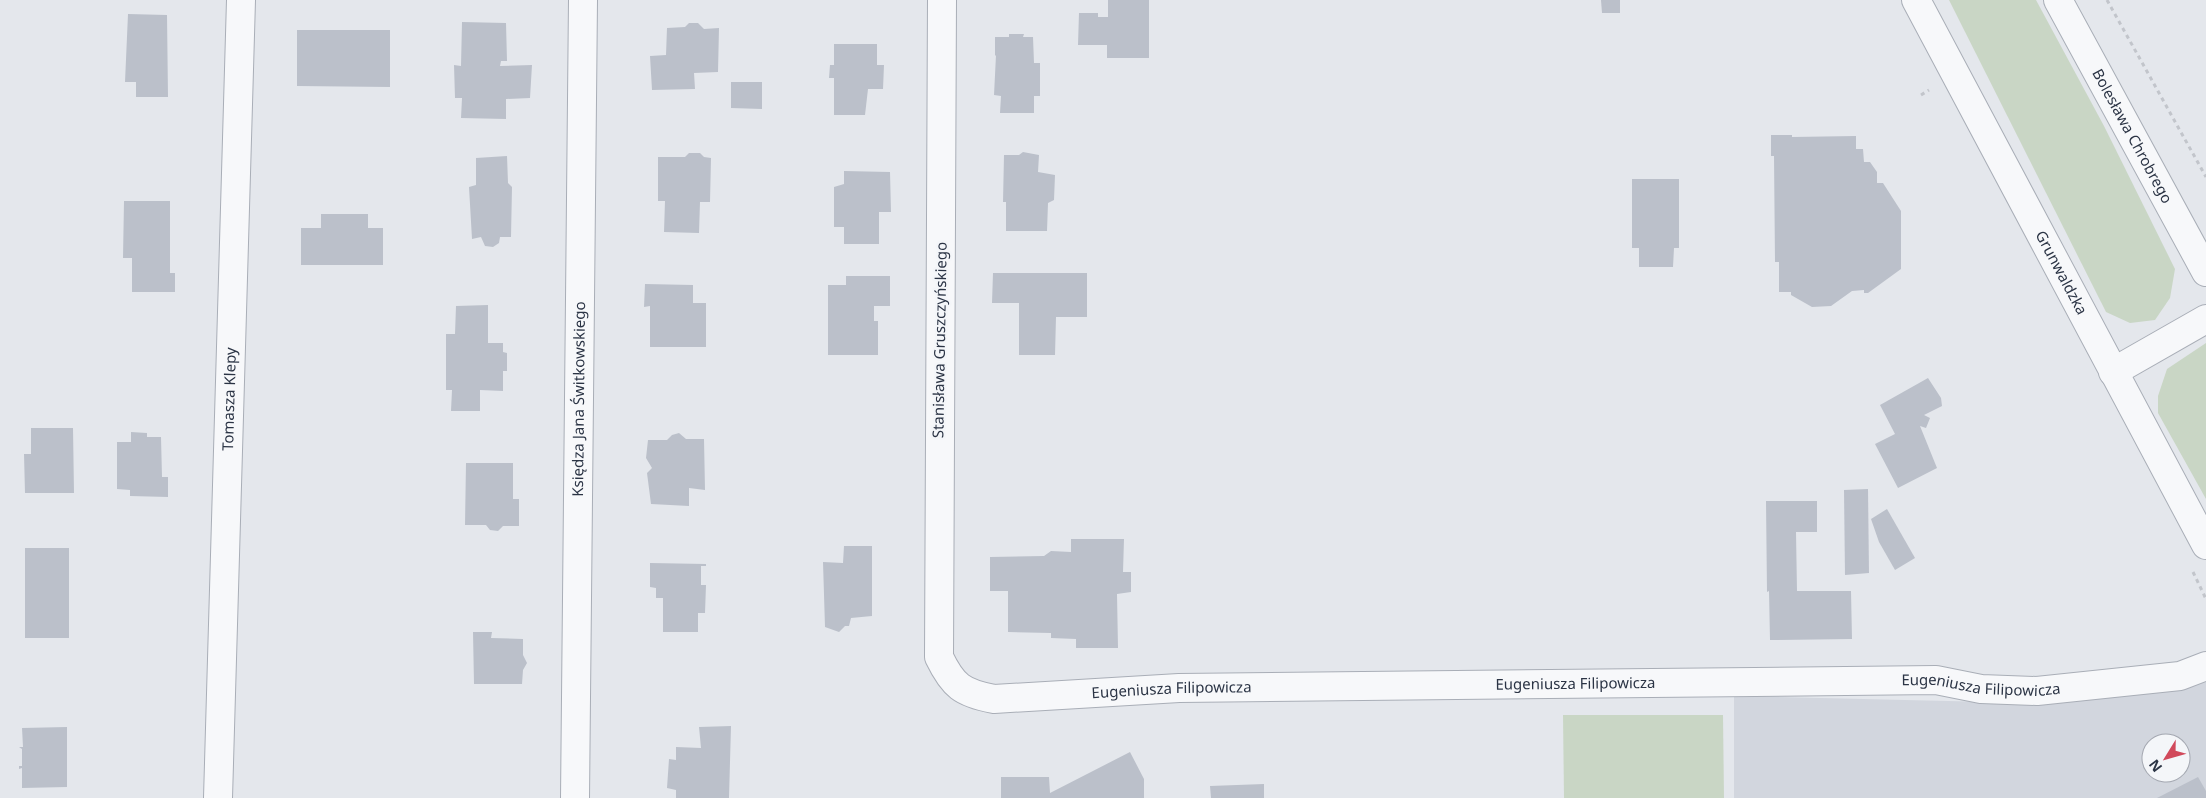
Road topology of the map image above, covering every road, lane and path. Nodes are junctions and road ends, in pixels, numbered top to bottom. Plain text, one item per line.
1 (241, 0) edge
2 (584, 0) edge
3 (942, 0) edge
4 (1916, 0) edge
5 (2058, 0) edge
6 (2107, 0) edge
7 (2206, 177) edge
8 (2206, 272) edge
9 (2206, 319) edge
10 (2114, 372) junction
11 (2206, 545) edge
12 (2206, 666) edge
13 (949, 677) joint
14 (218, 798) edge
15 (575, 798) edge

1 - 14 street, Tomasza Klepy
2 - 15 street, Księdza Jana Świtkowskiego
3 - 13 street, Stanisława Gruszczyńskiego
4 - 10 street, Grunwaldzka
5 - 8 street, Bolesława Chrobrego
6 - 7 path
9 - 10 street
10 - 11 street, Grunwaldzka
12 - 13 street, Eugeniusza Filipowicza

